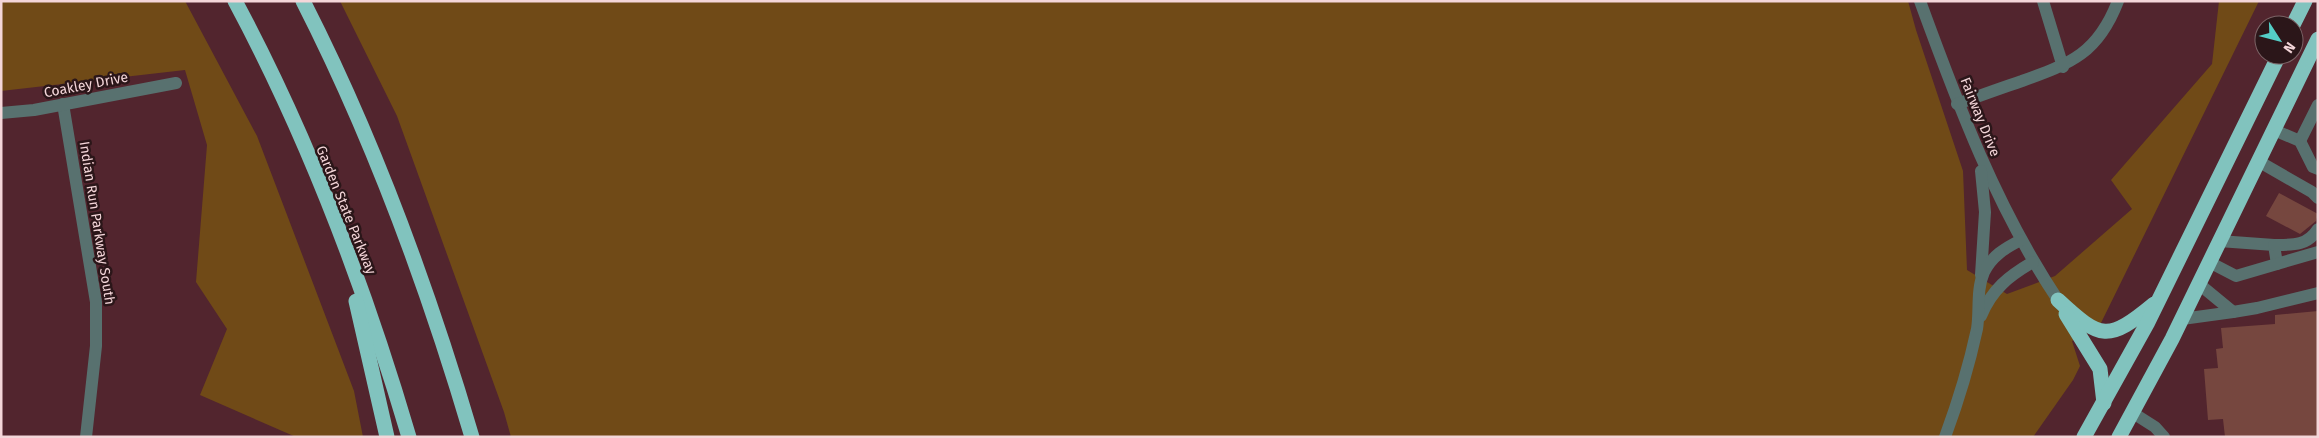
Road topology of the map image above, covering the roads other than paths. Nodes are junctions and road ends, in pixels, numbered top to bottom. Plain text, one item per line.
1 (236, 1) edge
2 (303, 1) edge
3 (1920, 1) edge
4 (2043, 1) edge
5 (2118, 1) edge
6 (2305, 1) edge
7 (2298, 15) edge
8 (2316, 45) edge
9 (2274, 65) edge
10 (2063, 67) junction
11 (176, 83) dead end
12 (63, 104) junction
13 (1957, 104) junction
14 (2318, 105) edge
15 (1, 114) edge
16 (2274, 130) junction
17 (2300, 141) junction
18 (1976, 151) junction
19 (2258, 161) junction
20 (2318, 169) edge
21 (2318, 198) edge
22 (2318, 229) edge
23 (341, 236) junction
24 (2021, 240) junction
25 (2219, 241) junction
26 (2274, 245) junction
27 (2318, 252) edge
28 (2033, 262) junction
29 (2209, 262) junction
30 (2277, 264) junction
31 (2199, 284) junction
32 (1980, 287) junction
33 (2318, 292) edge
34 (2058, 300) junction
35 (2159, 300) junction
36 (2233, 312) junction
37 (2182, 319) junction
38 (436, 320) junction
39 (1977, 328) junction
40 (2104, 404) junction
41 (2133, 413) junction
42 (86, 437) edge
43 (387, 437) edge
44 (409, 437) edge
45 (472, 437) edge
46 (479, 437) edge
47 (1945, 437) edge
48 (2084, 437) edge
49 (2119, 437) edge
50 (2164, 437) edge

1 - 23 highway, Garden State Parkway
2 - 38 highway
3 - 13 street, Fairway Drive
4 - 10 street
5 - 10 street
6 - 7 highway
8 - 16 highway
9 - 35 highway
10 - 13 street
11 - 12 street, Coakley Drive
12 - 15 street, Coakley Drive
12 - 42 street, Indian Run Parkway South
13 - 18 street, Fairway Drive
14 - 17 street
16 - 17 street
16 - 19 highway
17 - 20 street
18 - 24 street, Fairway Drive
18 - 32 street
19 - 21 street
19 - 25 highway
22 - 26 street
23 - 43 highway
23 - 44 highway, Garden State Parkway
24 - 28 street, Fairway Drive
24 - 32 street
25 - 26 street
25 - 29 highway
26 - 30 street
27 - 30 street
28 - 34 street, Fairway Drive
28 - 39 street
29 - 30 street
29 - 31 highway
31 - 36 street
31 - 37 highway
32 - 39 street
33 - 36 street
34 - 35 highway
34 - 40 highway
35 - 40 highway
36 - 37 street
37 - 41 highway
38 - 45 highway
38 - 46 highway
39 - 47 street
40 - 48 highway
41 - 49 highway
41 - 50 street

